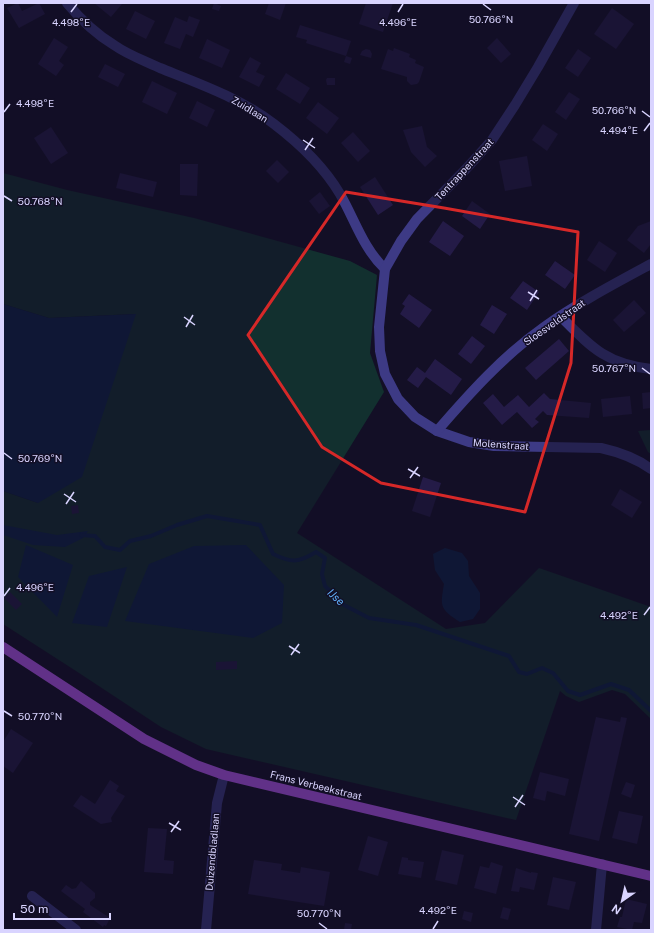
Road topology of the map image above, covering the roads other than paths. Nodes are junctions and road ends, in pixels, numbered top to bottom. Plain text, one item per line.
1 (67, 3) edge
2 (574, 3) edge
3 (651, 264) edge
4 (385, 269) junction
5 (561, 317) junction
6 (651, 370) edge
7 (436, 431) junction
8 (651, 469) edge
9 (3, 647) edge
10 (224, 775) junction
11 (602, 864) junction
12 (651, 876) edge
13 (32, 896) dead end
14 (76, 930) edge
15 (206, 930) edge
16 (596, 930) edge

1 - 4 street, Zuidlaan
2 - 4 street, Tentrappenstraat
3 - 5 street, Sloesveldstraat
4 - 7 street, Molenstraat
5 - 6 street
5 - 7 street, Sloesveldstraat
7 - 8 street, Molenstraat
9 - 10 main road, Frans Verbeekstraat
10 - 11 main road, Frans Verbeekstraat
10 - 15 street, Duizendbladlaan
11 - 12 main road, Frans Verbeekstraat
11 - 16 street
13 - 14 street

